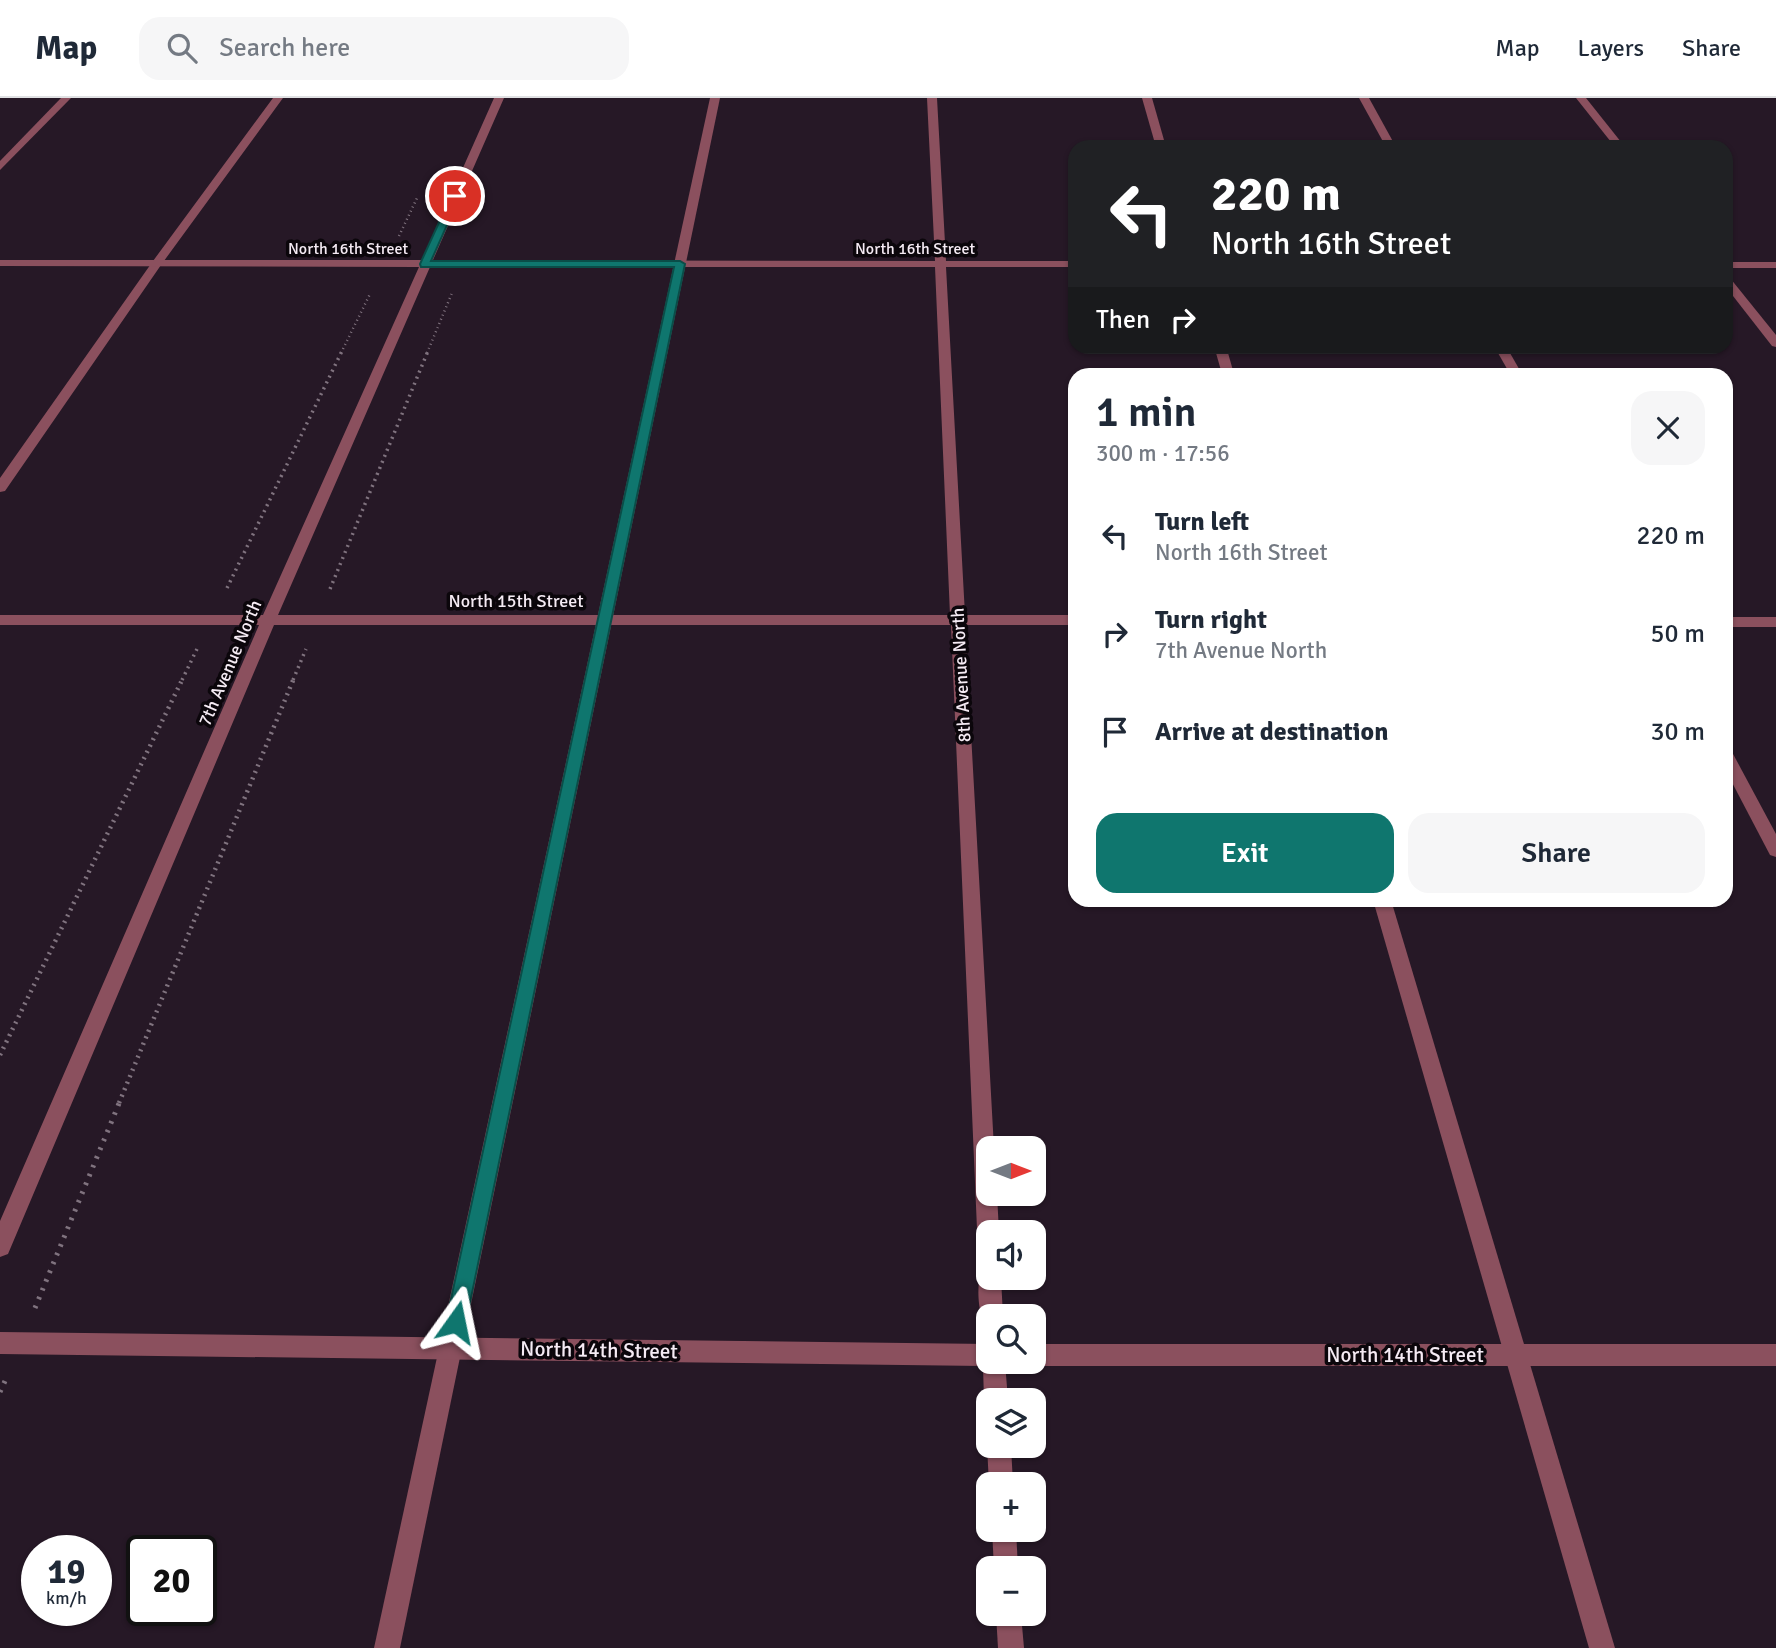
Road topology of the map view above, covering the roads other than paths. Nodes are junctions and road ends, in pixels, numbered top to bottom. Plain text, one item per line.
1 (66, 98) edge
2 (278, 98) edge
3 (499, 98) edge
4 (715, 98) edge
5 (932, 98) edge
6 (1147, 98) edge
7 (1364, 98) edge
8 (1581, 98) edge
9 (1159, 140) edge
10 (1387, 140) edge
11 (1614, 140) edge
12 (0, 167) edge
13 (0, 263) edge
14 (157, 263) junction
15 (425, 264) junction
16 (680, 264) junction
17 (939, 264) junction
18 (1068, 264) edge
19 (1733, 265) edge
20 (1776, 265) edge
21 (1733, 289) edge
22 (1776, 344) edge
23 (0, 488) edge
24 (959, 619) junction
25 (605, 620) junction
26 (1068, 620) edge
27 (0, 621) edge
28 (268, 621) junction
29 (1733, 622) edge
30 (1776, 622) edge
31 (1733, 769) edge
32 (1776, 850) edge
33 (1384, 907) edge
34 (987, 1220) edge
35 (0, 1246) edge
36 (10, 1343) edge
37 (450, 1349) junction
38 (976, 1355) edge
39 (1046, 1355) edge
40 (1516, 1355) junction
41 (1776, 1355) edge
42 (1010, 1626) edge
43 (387, 1648) edge
44 (1011, 1648) edge
45 (1602, 1648) edge

1 - 12 street
2 - 14 street
3 - 15 street, 7th Avenue North
4 - 16 street
5 - 17 street, 8th Avenue North
6 - 9 street
7 - 10 street
8 - 11 street
13 - 14 street, North 16th Street
14 - 15 street, North 16th Street
14 - 23 street
15 - 16 street, North 16th Street
15 - 28 street, 7th Avenue North
16 - 17 street, North 16th Street
16 - 25 street
17 - 18 street, North 16th Street
17 - 24 street, 8th Avenue North
19 - 20 street
21 - 22 street
24 - 25 street, North 15th Street
24 - 26 street, North 15th Street
24 - 34 street, 8th Avenue North
25 - 28 street, North 15th Street
25 - 37 street
27 - 28 street, North 15th Street
28 - 35 street, 7th Avenue North
29 - 30 street
31 - 32 street
33 - 40 street
36 - 37 street, North 14th Street
37 - 38 street, North 14th Street
37 - 43 street
39 - 40 street, North 14th Street
40 - 41 street, North 14th Street
40 - 45 street
42 - 44 street

